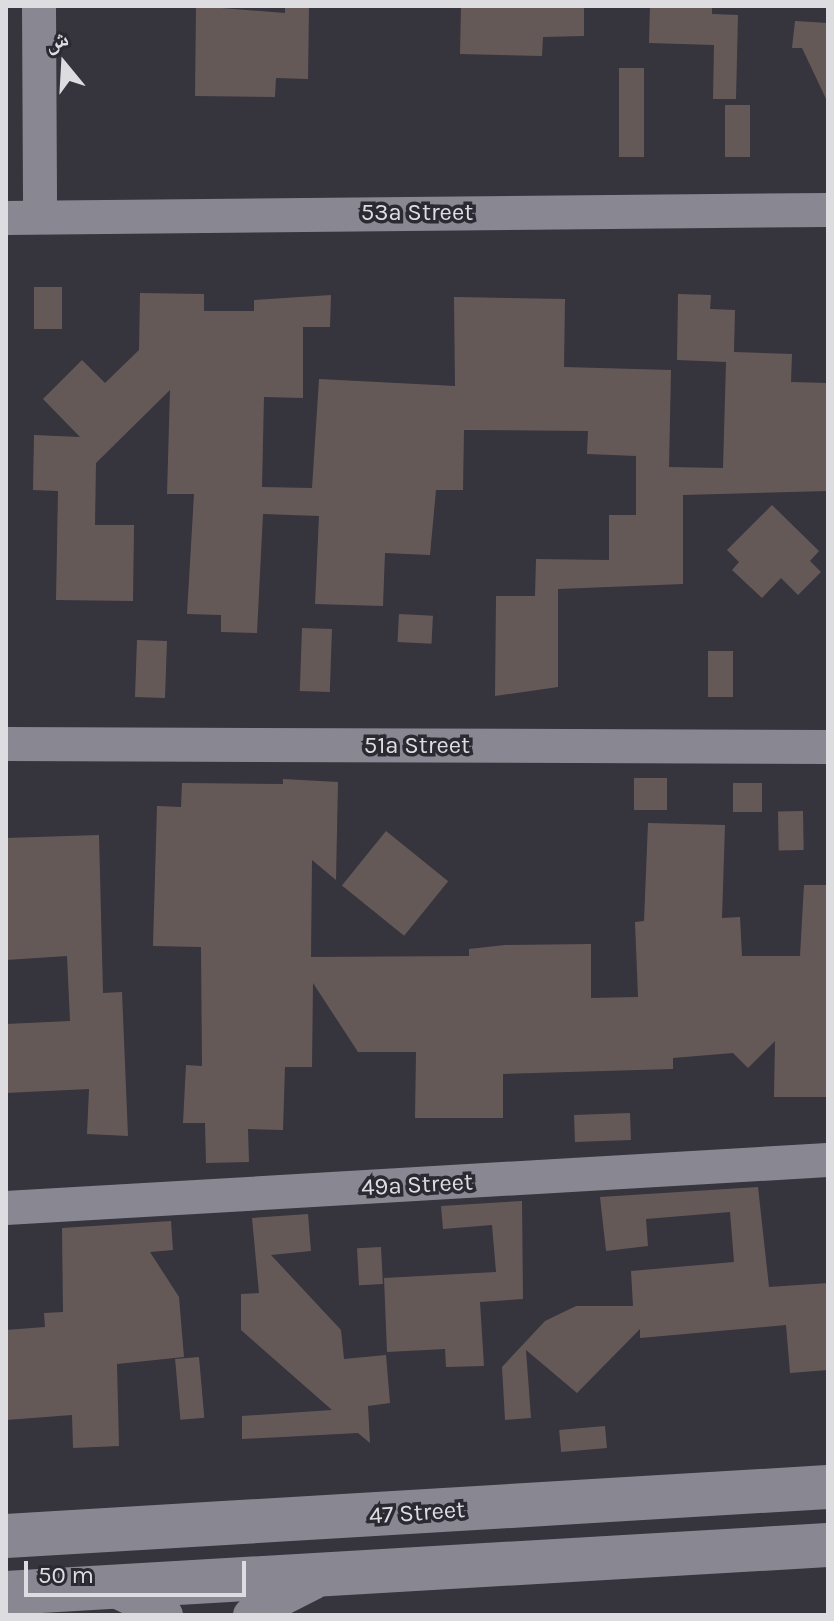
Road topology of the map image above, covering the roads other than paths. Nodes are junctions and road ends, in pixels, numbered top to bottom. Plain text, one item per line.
1 (39, 6) edge
2 (828, 210) edge
3 (40, 216) junction
4 (6, 218) edge
5 (6, 744) edge
6 (828, 747) edge
7 (828, 1160) edge
8 (6, 1208) edge
9 (828, 1487) edge
10 (6, 1536) edge
11 (828, 1545) edge
12 (331, 1577) junction
13 (109, 1588) junction
14 (6, 1593) edge
15 (166, 1615) edge
16 (250, 1615) edge

1 - 3 street
2 - 3 street, 53a Street
3 - 4 street, 53a Street
5 - 6 street, 51a Street
7 - 8 street, 49a Street
9 - 10 street, 47 Street
11 - 12 street
12 - 13 street
12 - 16 street
13 - 14 street
13 - 15 street

